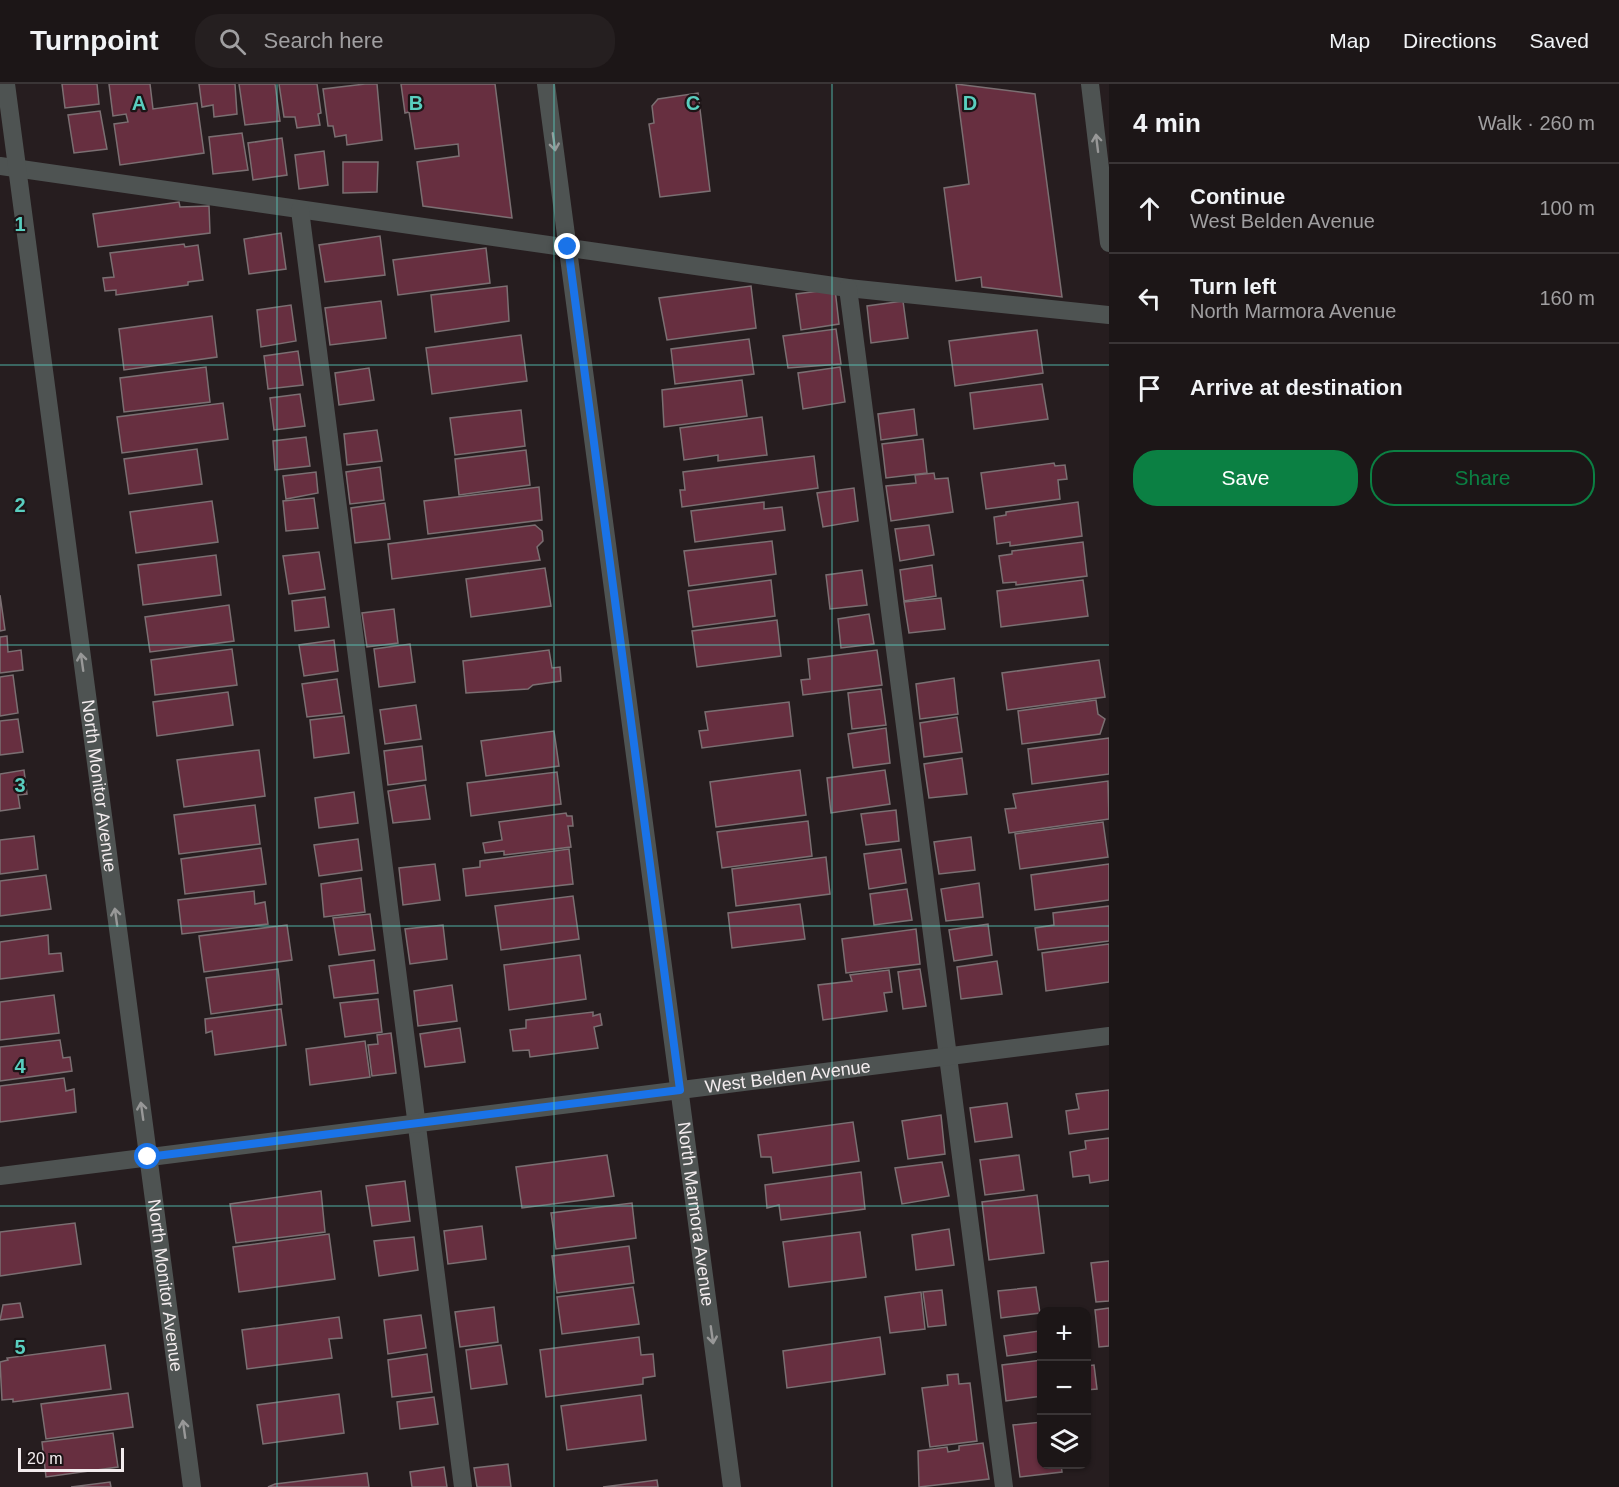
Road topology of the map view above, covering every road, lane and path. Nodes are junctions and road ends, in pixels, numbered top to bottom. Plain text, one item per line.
1 (6, 84) edge
2 (546, 84) edge
3 (1090, 84) edge
4 (9, 168) edge
5 (300, 210) junction
6 (1109, 243) edge
7 (568, 247) junction
8 (848, 288) junction
9 (1109, 315) edge
10 (1109, 1036) edge
11 (948, 1056) junction
12 (680, 1090) junction
13 (415, 1123) junction
14 (148, 1157) junction
15 (0, 1176) edge
16 (192, 1487) edge
17 (463, 1487) edge
18 (732, 1487) edge
19 (1004, 1487) edge

1 - 4 street, North Monitor Avenue
2 -> 7 street, North Marmora Avenue
6 -> 3 street
4 - 5 street
14 -> 4 street, North Monitor Avenue
5 - 7 street
5 - 13 street
7 - 8 street
7 - 12 street, North Marmora Avenue
8 - 9 street
8 - 11 street
10 - 11 street, West Belden Avenue
11 - 12 street, West Belden Avenue
11 - 19 street
12 - 13 street, West Belden Avenue
12 -> 18 street, North Marmora Avenue
13 - 14 street, West Belden Avenue
13 - 17 street
14 - 15 street, West Belden Avenue
16 -> 14 street, North Monitor Avenue

